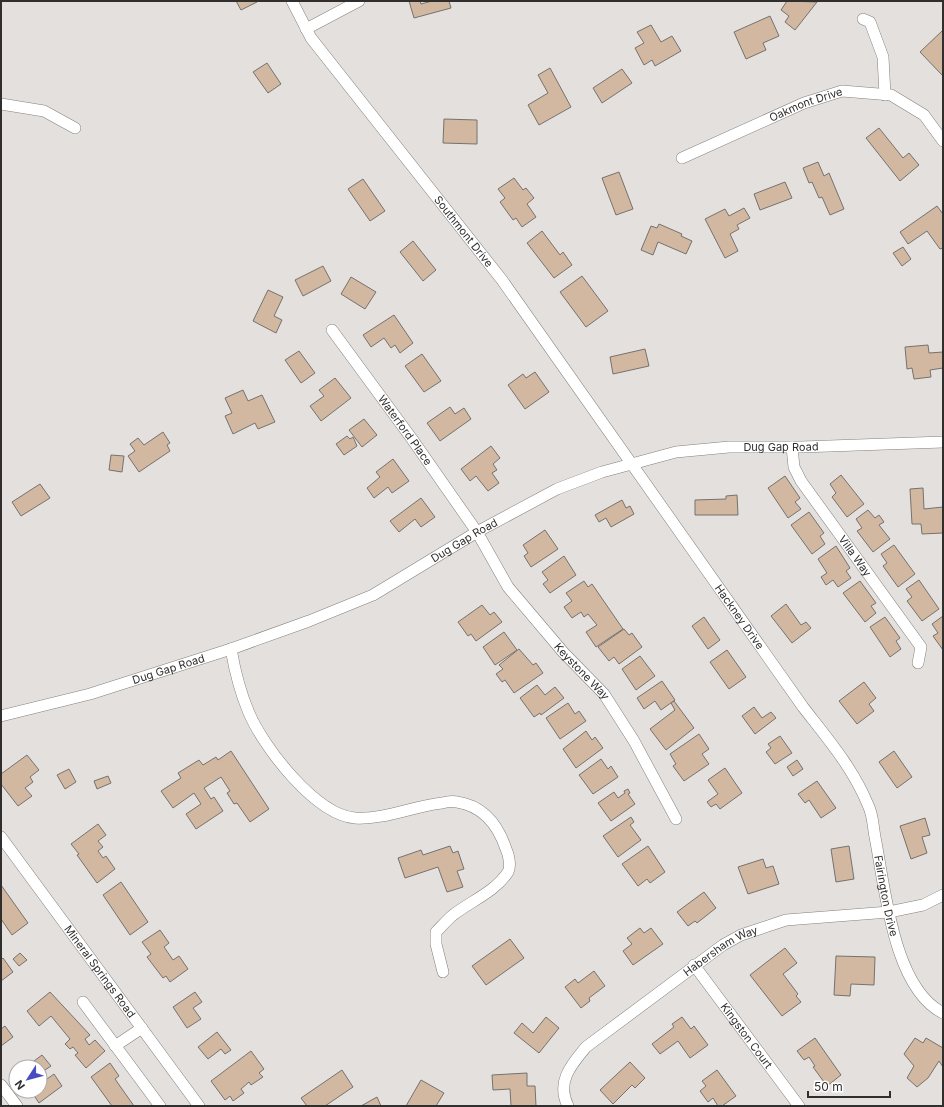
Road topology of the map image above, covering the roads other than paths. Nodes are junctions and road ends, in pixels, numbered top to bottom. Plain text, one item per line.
1 (292, 1) edge
2 (359, 1) edge
3 (863, 19) dead end
4 (306, 29) junction
5 (885, 95) junction
6 (1, 104) edge
7 (75, 128) dead end
8 (943, 141) edge
9 (682, 158) dead end
10 (332, 330) dead end
11 (943, 442) edge
12 (792, 447) junction
13 (632, 465) junction
14 (477, 532) junction
15 (231, 649) junction
16 (918, 663) dead end
17 (1, 716) edge
18 (848, 766) joint
19 (676, 819) dead end
20 (1, 837) edge
21 (943, 895) edge
22 (889, 912) junction
23 (694, 964) junction
24 (443, 972) dead end
25 (83, 1002) dead end
26 (943, 1013) edge
27 (142, 1028) junction
28 (115, 1046) junction
29 (1, 1085) edge
30 (16, 1106) edge
31 (160, 1106) edge
32 (199, 1106) edge
33 (568, 1106) edge
34 (799, 1106) edge

1 - 4 street, Southmont Drive
2 - 4 street
3 - 5 street
4 - 13 street, Southmont Drive
5 - 8 street, Oakmont Drive
5 - 9 street, Oakmont Drive
6 - 7 street
10 - 14 street, Waterford Place
11 - 12 street, Dug Gap Road
12 - 13 street, Dug Gap Road
12 - 16 street, Villa Way
13 - 14 street, Dug Gap Road
13 - 18 street, Hackney Drive
14 - 15 street, Dug Gap Road
14 - 19 street, Keystone Way
15 - 17 street, Dug Gap Road
15 - 24 street
18 - 22 street, Fairington Drive
20 - 27 street, Mineral Springs Road
21 - 22 street, Habersham Way
22 - 23 street, Habersham Way
22 - 26 street, Fairington Drive
23 - 33 street, Habersham Way
23 - 34 street, Kingston Court
25 - 28 street
27 - 28 street
27 - 32 street, Mineral Springs Road
28 - 31 street
29 - 30 street

